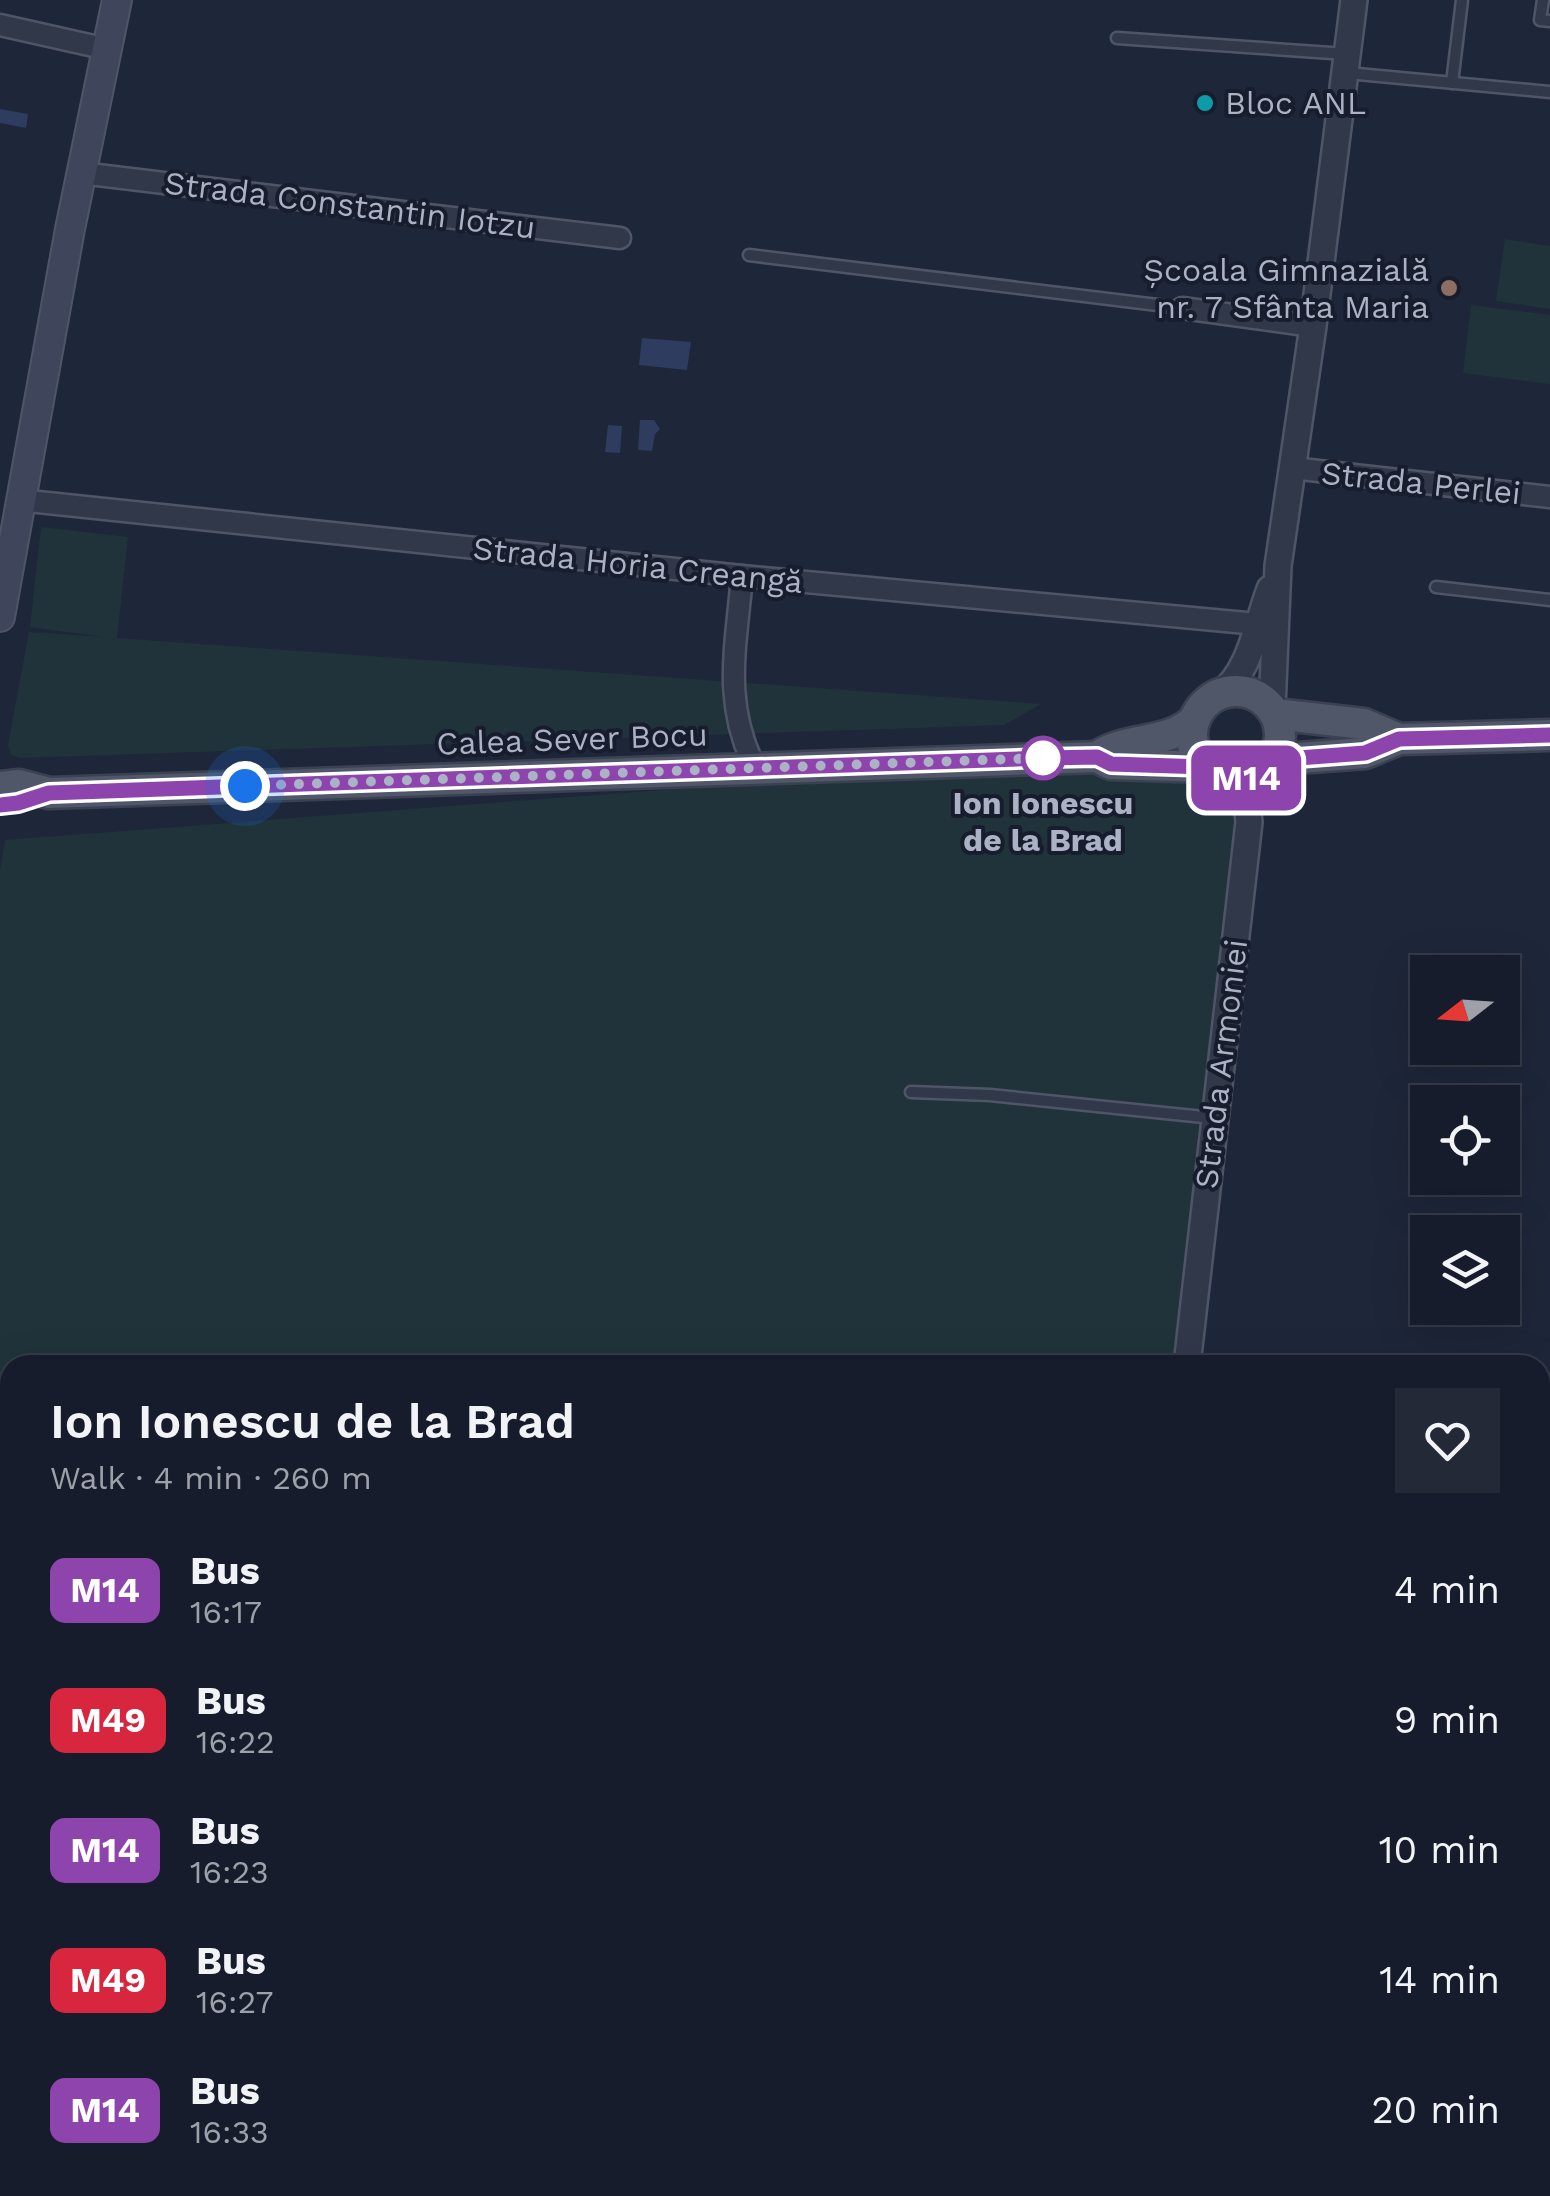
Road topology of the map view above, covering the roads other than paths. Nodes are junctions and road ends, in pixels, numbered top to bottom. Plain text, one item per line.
1 (117, 0) edge
2 (1354, 0) edge
3 (1462, 0) edge
4 (1543, 0) edge
5 (1550, 21) edge
6 (0, 25) edge
7 (1117, 38) dead end
8 (107, 49) junction
9 (1346, 63) junction
10 (1452, 82) junction
11 (1550, 92) edge
12 (81, 172) junction
13 (620, 238) dead end
14 (749, 255) dead end
15 (1182, 308) joint
16 (1314, 326) junction
17 (1292, 468) junction
18 (1550, 497) edge
19 (19, 500) junction
20 (1278, 566) junction
21 (742, 576) junction
22 (1436, 587) dead end
23 (1550, 600) edge
24 (0, 618) edge
25 (1257, 624) junction
26 (1218, 694) junction
27 (1273, 712) junction
28 (1194, 719) junction
29 (1550, 735) edge
30 (1399, 739) junction
31 (1097, 757) junction
32 (1272, 760) junction
33 (755, 768) junction
34 (1212, 771) junction
35 (0, 787) edge
36 (49, 793) junction
37 (0, 805) edge
38 (911, 1092) dead end
39 (1214, 1118) junction
40 (1188, 1355) edge

1 - 8 main road
2 - 9 street
3 - 10 lane
4 - 5 lane
6 - 8 street
7 - 9 lane
8 - 12 main road
9 - 10 lane
9 - 16 street
10 - 11 lane
12 - 13 street, Strada Constantin Iotzu
12 - 19 main road
14 - 15 lane
15 - 16 street
16 - 17 street
17 - 18 street, Strada Perlei
17 - 20 street
19 - 21 street, Strada Horia Creangă
19 - 24 main road
20 - 25 street
20 - 27 street
21 - 25 street, Strada Horia Creangă
21 - 33 street
22 - 23 lane
25 - 26 street
26 - 27 main road
26 - 28 main road
27 - 30 main road
27 - 32 main road
28 - 31 main road, Calea Sever Bocu
28 - 34 main road
29 - 30 main road
30 - 32 main road
31 - 33 main road, Calea Sever Bocu
31 - 34 main road, Calea Sever Bocu
32 - 34 main road
33 - 36 main road, Calea Sever Bocu
34 - 39 street, Strada Armoniei
35 - 36 main road, Calea Sever Bocu
36 - 37 main road, Calea Sever Bocu
38 - 39 lane
39 - 40 street, Strada Armoniei

